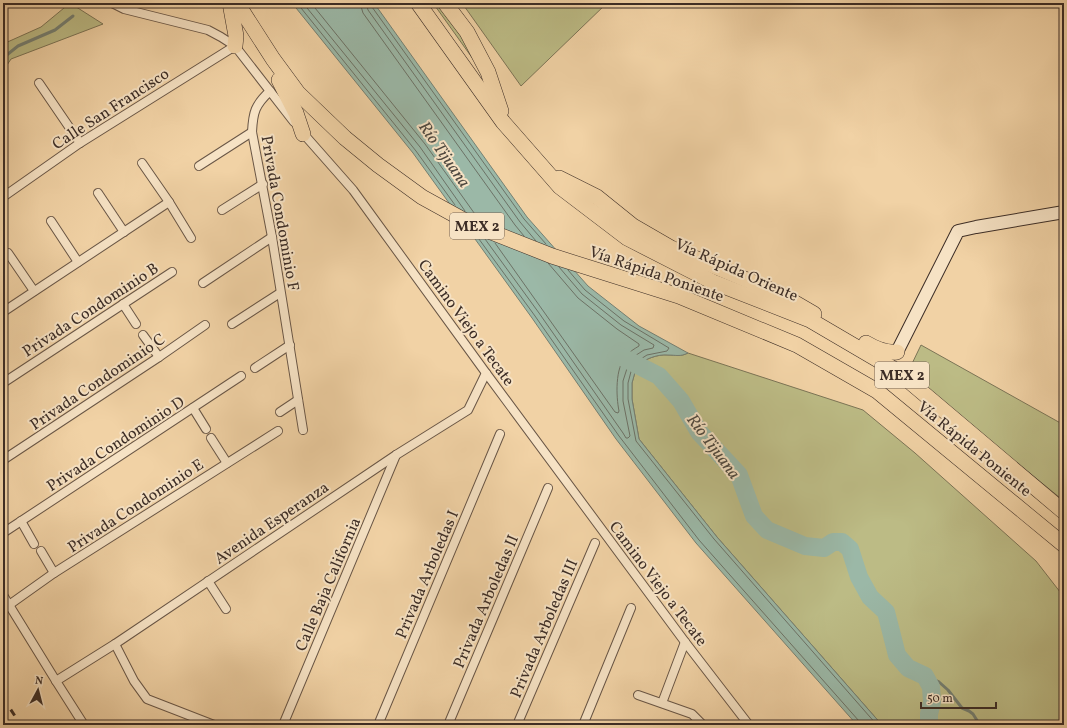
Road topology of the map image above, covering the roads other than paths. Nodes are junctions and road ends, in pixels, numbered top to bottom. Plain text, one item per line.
1 (112, 3) edge
2 (230, 3) edge
3 (237, 3) edge
4 (418, 3) edge
5 (445, 3) edge
6 (252, 28) junction
7 (235, 46) junction
8 (39, 83) dead end
9 (270, 91) junction
10 (503, 122) junction
11 (252, 132) junction
12 (303, 134) junction
13 (80, 143) junction
14 (142, 162) dead end
15 (199, 166) dead end
16 (544, 170) junction
17 (262, 184) junction
18 (98, 193) dead end
19 (3, 197) edge
20 (169, 202) junction
21 (222, 210) dead end
22 (1064, 212) edge
23 (51, 222) dead end
24 (124, 232) junction
25 (272, 237) junction
26 (191, 238) dead end
27 (8, 253) dead end
28 (78, 262) junction
29 (172, 272) dead end
30 (203, 283) dead end
31 (34, 291) junction
32 (280, 293) junction
33 (123, 304) junction
34 (3, 312) edge
35 (136, 324) dead end
36 (232, 324) dead end
37 (205, 325) dead end
38 (143, 335) dead end
39 (290, 345) junction
40 (897, 352) joint
41 (159, 357) junction
42 (255, 368) dead end
43 (486, 373) junction
44 (241, 376) dead end
45 (3, 383) edge
46 (298, 400) junction
47 (193, 408) junction
48 (280, 412) dead end
49 (206, 429) dead end
50 (278, 430) dead end
51 (303, 430) dead end
52 (500, 434) dead end
53 (211, 438) dead end
54 (396, 455) junction
55 (3, 460) edge
56 (227, 463) junction
57 (548, 488) dead end
58 (1064, 512) edge
59 (21, 522) junction
60 (3, 533) edge
61 (595, 543) dead end
62 (34, 544) dead end
63 (1064, 545) edge
64 (41, 551) dead end
65 (54, 573) junction
66 (208, 581) junction
67 (3, 595) edge
68 (9, 605) junction
69 (631, 608) dead end
70 (226, 609) dead end
71 (686, 642) junction
72 (115, 644) junction
73 (56, 681) junction
74 (638, 695) dead end
75 (662, 703) junction
76 (84, 725) edge
77 (214, 725) edge
78 (283, 725) edge
79 (378, 725) edge
80 (448, 725) edge
81 (517, 725) edge
82 (583, 725) edge
83 (702, 725) edge
84 (749, 725) edge

1 - 7 street, Camino Viejo a Tecate
2 - 7 highway
3 - 6 highway, MEX 2
4 - 10 highway, Vía Rápida Oriente / MEX 2
5 - 10 highway
6 - 12 highway
6 - 63 highway, Vía Rápida Poniente / MEX 2
7 - 9 street, Camino Viejo a Tecate
7 - 13 street, Calle San Francisco
8 - 13 street
9 - 11 street, Privada Condominio F
9 - 12 street, Camino Viejo a Tecate
10 - 16 highway, Vía Rápida Oriente / MEX 2
11 - 15 street
11 - 17 street, Privada Condominio F
12 - 43 street, Camino Viejo a Tecate
13 - 19 street, Calle San Francisco
14 - 20 street
16 - 40 highway
16 - 58 highway, Vía Rápida Oriente / MEX 2
17 - 21 street
17 - 25 street, Privada Condominio F
18 - 24 street
20 - 24 street
20 - 26 street
22 - 40 street
23 - 28 street
24 - 28 street
25 - 30 street
25 - 32 street, Privada Condominio F
27 - 31 street
28 - 31 street
29 - 33 street, Privada Condominio B
31 - 34 street
32 - 36 street
32 - 39 street, Privada Condominio F
33 - 35 street
33 - 45 street, Privada Condominio B
37 - 41 street, Privada Condominio C
38 - 41 street
39 - 42 street
39 - 46 street, Privada Condominio F
41 - 55 street, Privada Condominio C
43 - 54 street, Avenida Esperanza
43 - 71 street, Camino Viejo a Tecate
44 - 47 street, Privada Condominio D
46 - 48 street
46 - 51 street, Privada Condominio F
47 - 49 street
47 - 59 street, Privada Condominio D
50 - 56 street, Privada Condominio E
52 - 79 street, Privada Arboledas I
53 - 56 street
54 - 66 street, Avenida Esperanza
54 - 78 street, Calle Baja California
56 - 65 street, Privada Condominio E
57 - 80 street, Privada Arboledas II
59 - 60 street, Privada Condominio D
59 - 62 street
61 - 81 street, Privada Arboledas III
64 - 65 street
65 - 68 street, Privada Condominio E
66 - 70 street
66 - 72 street, Avenida Esperanza
67 - 68 street
68 - 73 street
69 - 82 street
71 - 75 street
71 - 84 street, Camino Viejo a Tecate
72 - 73 street, Avenida Esperanza
72 - 77 street
73 - 76 street
74 - 75 street
75 - 83 street

